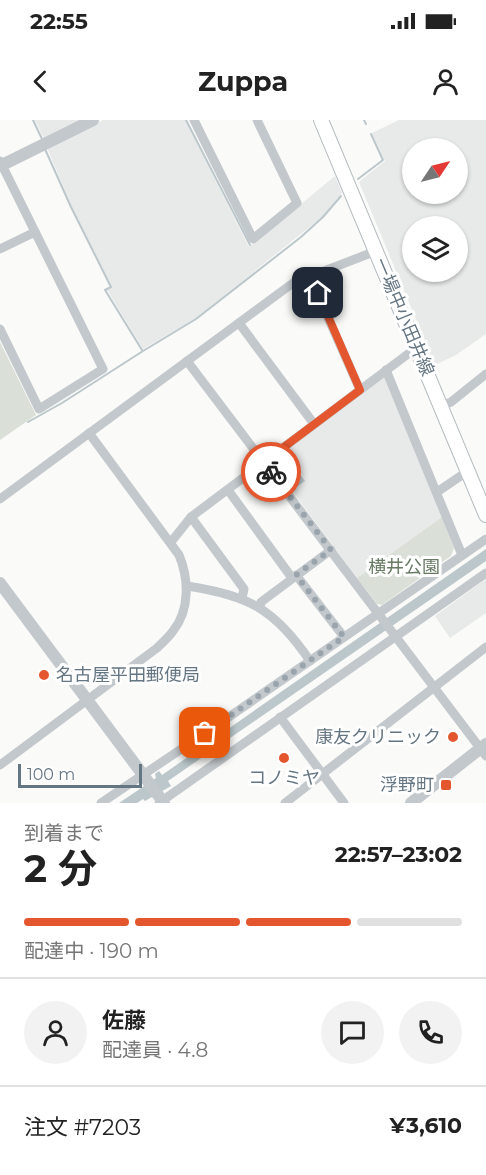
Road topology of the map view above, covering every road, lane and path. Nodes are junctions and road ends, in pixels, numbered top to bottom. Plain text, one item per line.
1 (93, 120) edge
2 (194, 120) edge
3 (257, 120) edge
4 (321, 120) edge
5 (1, 164) edge
6 (35, 232) junction
7 (0, 249) edge
8 (376, 250) junction
9 (310, 277) junction
10 (239, 323) junction
11 (0, 329) edge
12 (416, 348) junction
13 (187, 361) junction
14 (386, 370) junction
15 (486, 374) edge
16 (360, 390) junction
17 (441, 406) junction
18 (314, 424) junction
19 (89, 433) junction
20 (264, 462) junction
21 (468, 471) junction
22 (228, 490) junction
23 (437, 492) junction
24 (0, 499) edge
25 (486, 514) edge
26 (191, 517) junction
27 (486, 539) edge
28 (171, 542) junction
29 (331, 550) junction
30 (462, 555) junction
31 (486, 573) edge
32 (294, 577) junction
33 (0, 583) edge
34 (187, 586) junction
35 (242, 598) junction
36 (260, 608) junction
37 (379, 614) junction
38 (395, 635) junction
39 (344, 637) junction
40 (486, 647) edge
41 (310, 661) junction
42 (434, 687) junction
43 (87, 700) junction
44 (280, 717) junction
45 (484, 750) edge
46 (0, 765) edge
47 (322, 774) junction
48 (144, 776) junction
49 (161, 801) edge
50 (101, 803) edge
51 (285, 803) edge
52 (344, 803) edge
53 (411, 803) edge

1 - 5 street
2 - 3 street
4 - 8 main road, 一場中小田井線
5 - 6 street
6 - 7 street
6 - 11 street
8 - 9 street
8 - 12 main road, 一場中小田井線
9 - 10 street
9 - 16 street
10 - 13 street
10 - 18 street
12 - 14 street
12 - 17 main road, 一場中小田井線
13 - 19 street
13 - 20 street
14 - 16 street
14 - 23 street
15 - 17 street
16 - 18 street
17 - 21 main road, 一場中小田井線
18 - 20 street
19 - 24 street
19 - 28 street
20 - 22 street
20 - 29 street
21 - 23 street
21 - 25 main road, 一場中小田井線
22 - 26 street
22 - 32 street
23 - 30 street
26 - 28 street
26 - 35 street
27 - 30 street
28 - 34 street
29 - 32 street
29 - 37 street
30 - 37 street
31 - 38 street
32 - 36 street
32 - 39 street
33 - 43 street
34 - 35 street
34 - 43 street
35 - 36 street
36 - 41 street
37 - 38 street
37 - 39 street
38 - 42 street
38 - 44 street
39 - 41 street
40 - 42 street
41 - 48 street
42 - 45 street
42 - 47 street
43 - 46 street
43 - 48 street
44 - 47 street
44 - 49 street
45 - 53 street
47 - 51 street
47 - 52 street
48 - 49 street
48 - 50 street

